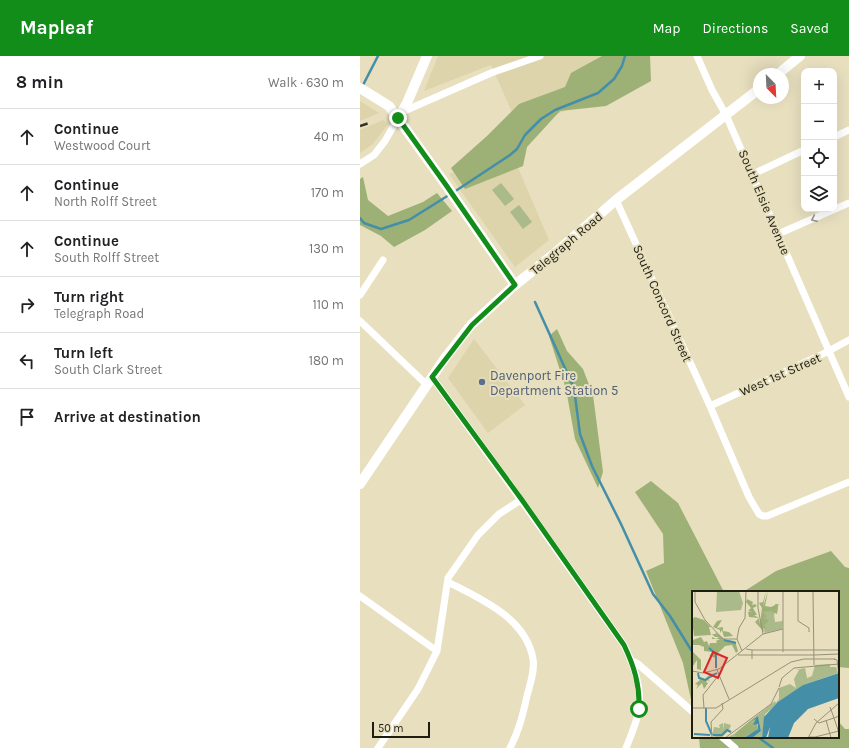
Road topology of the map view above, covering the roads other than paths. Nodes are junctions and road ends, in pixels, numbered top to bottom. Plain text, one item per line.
1 (427, 56) edge
2 (540, 56) edge
3 (697, 56) edge
4 (800, 56) edge
5 (785, 68) edge
6 (360, 88) edge
7 (753, 94) edge
8 (400, 115) junction
9 (726, 115) junction
10 (849, 130) edge
11 (837, 136) edge
12 (801, 151) edge
13 (360, 164) edge
14 (753, 174) junction
15 (616, 200) junction
16 (849, 203) edge
17 (778, 234) junction
18 (383, 260) dead end
19 (515, 285) junction
20 (360, 295) edge
21 (360, 321) edge
22 (849, 340) edge
23 (829, 350) junction
24 (430, 381) junction
25 (849, 397) edge
26 (710, 406) junction
27 (849, 482) edge
28 (360, 484) edge
29 (522, 500) junction
30 (448, 582) junction
31 (360, 596) edge
32 (437, 651) junction
33 (632, 661) junction
34 (692, 711) edge
35 (723, 738) edge
36 (627, 746) edge
37 (378, 748) edge
38 (510, 748) edge
39 (735, 748) edge

1 - 8 street
2 - 8 street
3 - 9 street, South Elsie Avenue
4 - 5 street
6 - 8 street
7 - 9 street, Telegraph Road
8 - 13 street
8 - 19 street
9 - 14 street, South Elsie Avenue
9 - 15 street, Telegraph Road
10 - 11 street
12 - 14 street
14 - 17 street, South Elsie Avenue
15 - 19 street, Telegraph Road
15 - 26 street, South Concord Street
16 -> 17 street
17 - 23 street, South Elsie Avenue
18 - 20 street
19 - 24 street, Telegraph Road
21 - 24 street
22 - 23 street, West 1st Street
23 - 25 street, South Elsie Avenue
23 - 26 street, West 1st Street
24 - 28 street, Telegraph Road
24 - 29 street
26 - 27 street, South Concord Street
29 - 30 street
29 - 33 street
30 - 32 street
30 - 38 street
31 - 32 street
32 - 37 street
33 - 34 street
33 - 36 street
35 - 39 street

